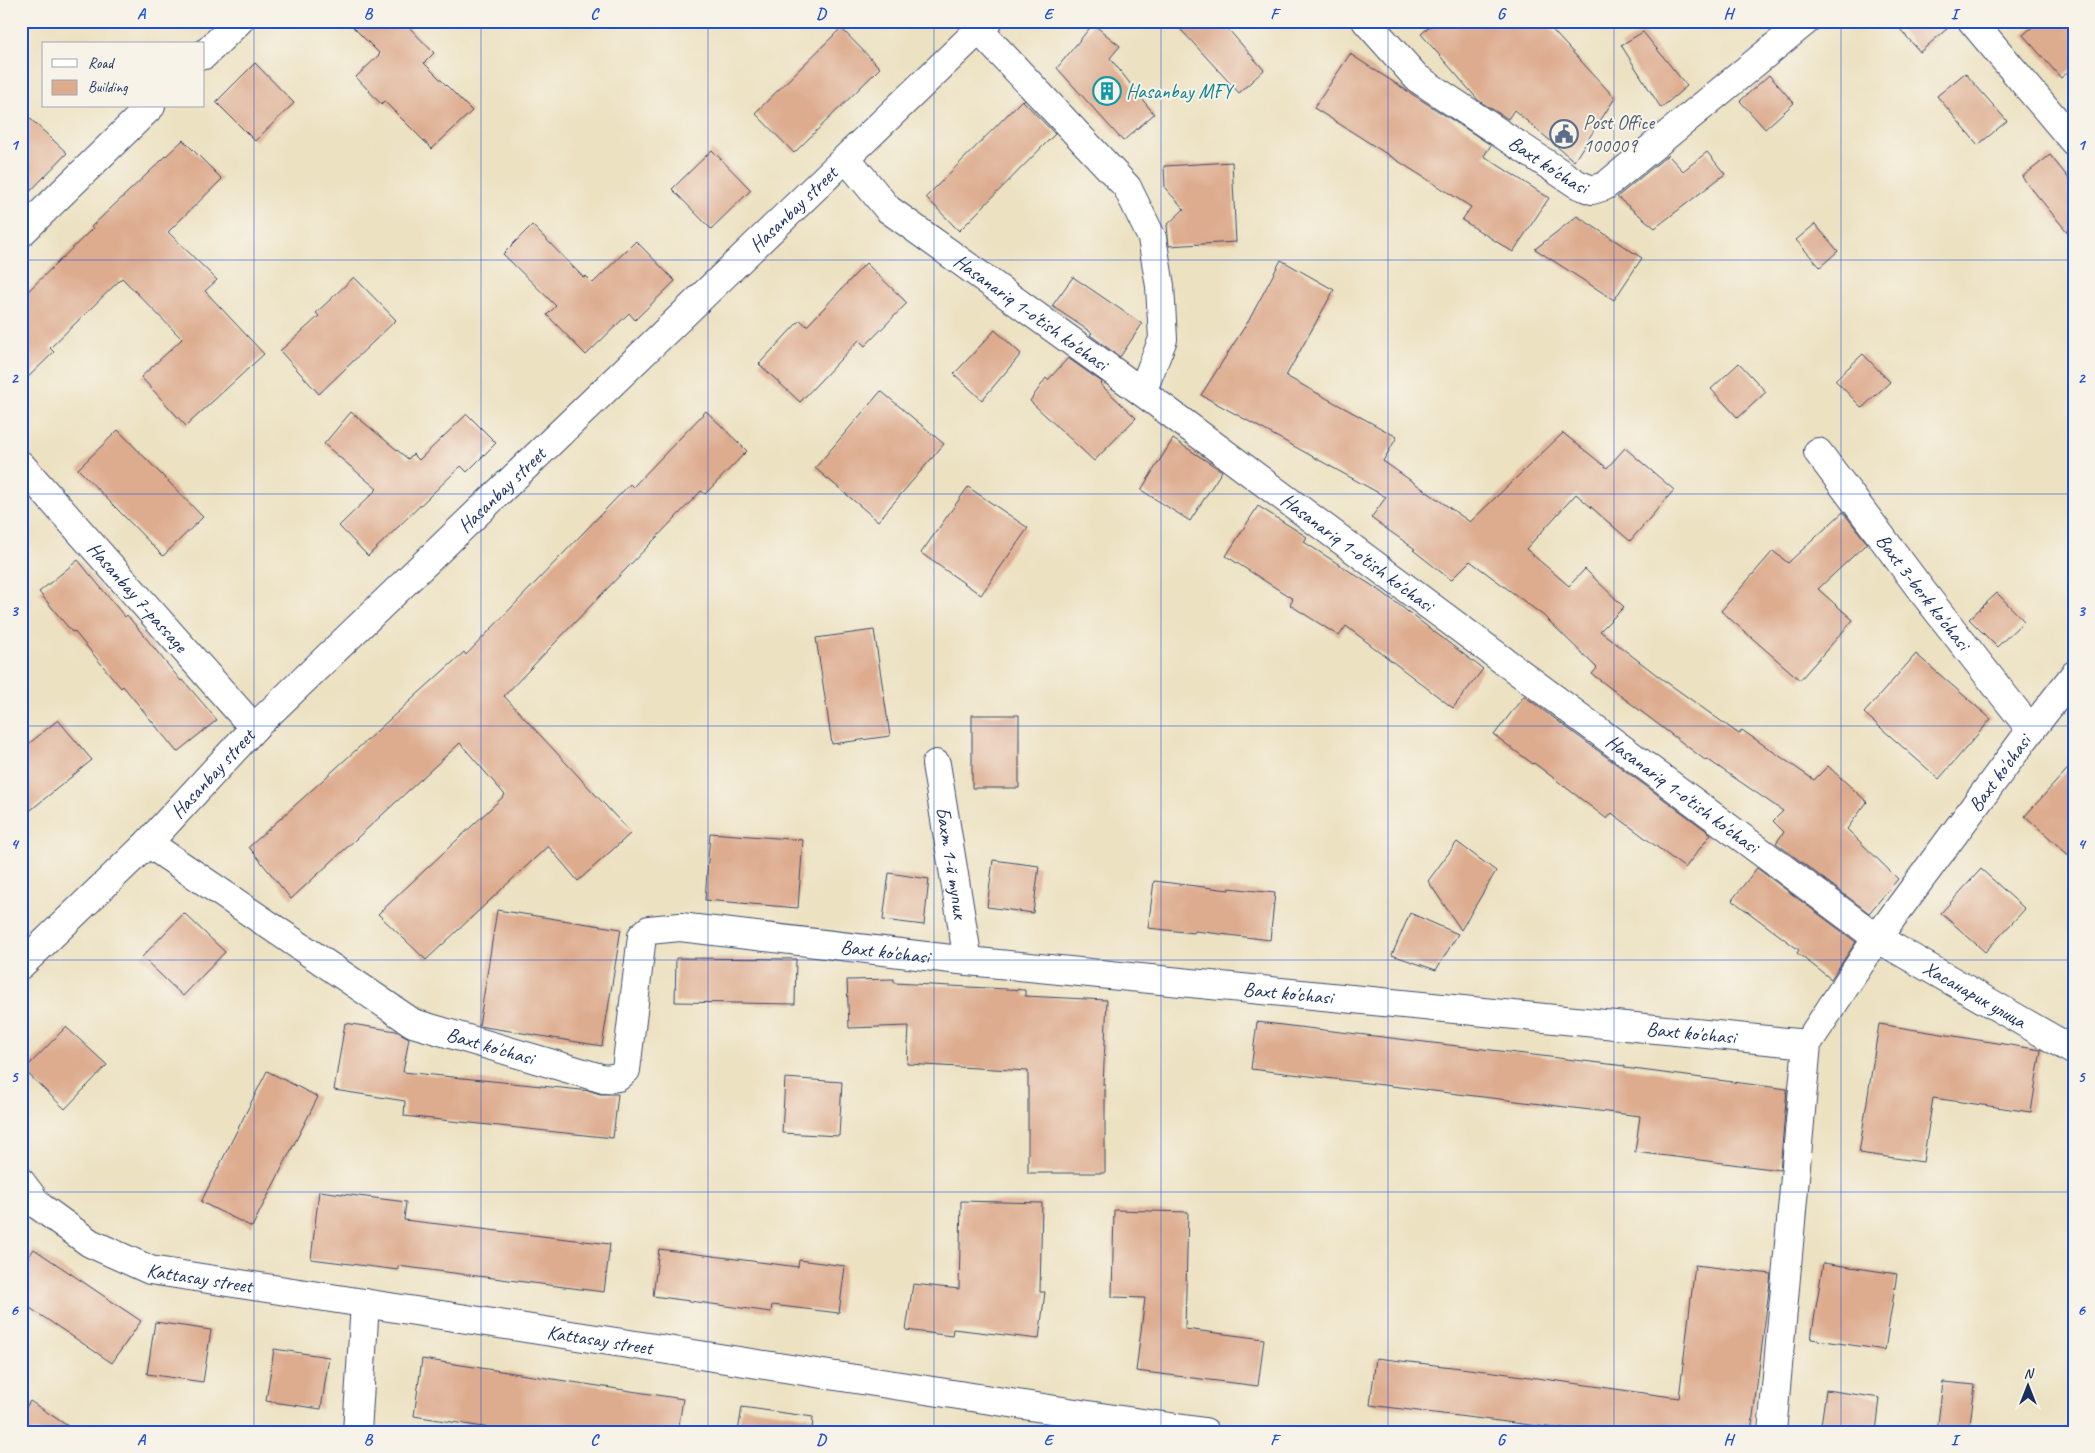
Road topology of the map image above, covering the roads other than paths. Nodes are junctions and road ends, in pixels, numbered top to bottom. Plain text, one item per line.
1 (239, 21) edge
2 (1366, 21) edge
3 (1806, 21) edge
4 (1972, 21) edge
5 (984, 26) edge
6 (205, 54) edge
7 (149, 108) edge
8 (2074, 142) edge
9 (847, 159) junction
10 (21, 232) edge
11 (1142, 392) junction
12 (1818, 452) dead end
13 (21, 465) edge
14 (2074, 675) edge
15 (254, 728) junction
16 (2031, 730) junction
17 (936, 764) dead end
18 (148, 843) junction
19 (1877, 938) junction
20 (968, 962) junction
21 (21, 965) edge
22 (1807, 1044) junction
23 (2074, 1051) edge
24 (21, 1182) edge
25 (365, 1303) junction
26 (1114, 1426) edge
27 (357, 1432) edge
28 (1205, 1432) edge
29 (1772, 1432) edge

1 - 6 street
2 - 3 street, Baxt ko'chasi
4 - 8 street
5 - 9 street, Hasanbay street
5 - 11 street
7 - 10 street
9 - 11 street, Hasanariq 1-o'tish ko'chasi
9 - 15 street, Hasanbay street
11 - 19 street, Hasanariq 1-o'tish ko'chasi
12 - 16 street, Baxt 3-berk ko'chasi
13 - 15 street, Hasanbay 7-passage
14 - 16 street, Baxt ko'chasi
15 - 18 street, Hasanbay street
16 - 19 street, Baxt ko'chasi
17 - 20 street, Бахт 1-й тупик
18 - 20 street, Baxt ko'chasi
18 - 21 street, Hasanbay street
19 - 22 street, Baxt ko'chasi
19 - 23 street, Хасанарик улица
20 - 22 street, Baxt ko'chasi
22 - 29 street, Baxt ko'chasi
24 - 25 street, Kattasay street
25 - 26 street, Kattasay street
25 - 27 street
26 - 28 street, Kattasay street

